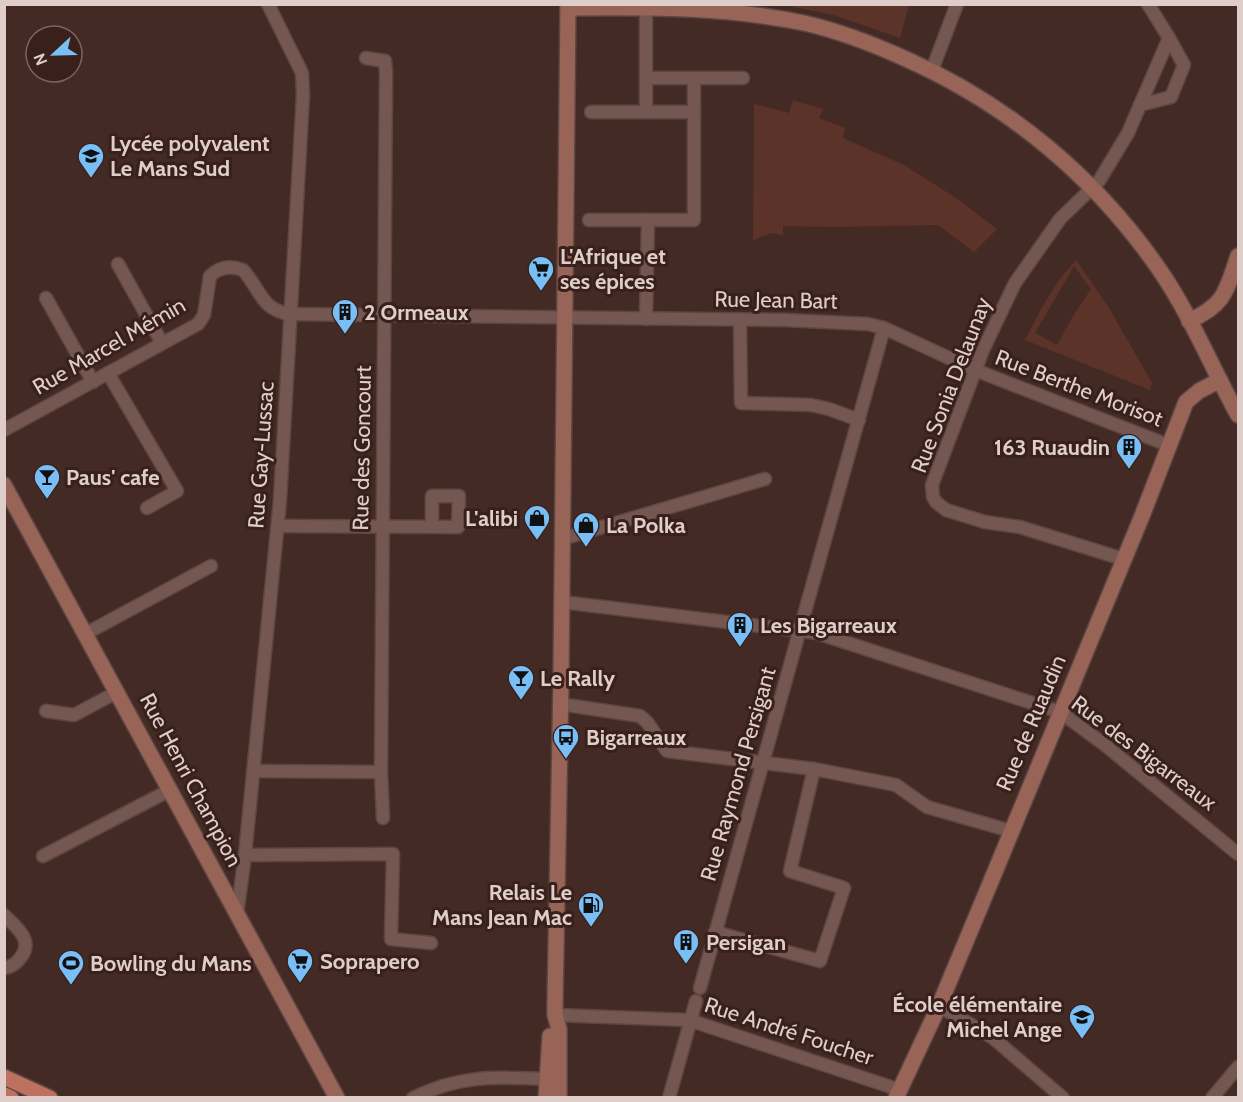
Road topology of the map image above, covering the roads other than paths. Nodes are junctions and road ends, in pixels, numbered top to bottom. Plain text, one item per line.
1 (268, 4) edge
2 (957, 4) edge
3 (1148, 4) edge
4 (568, 6) edge
5 (646, 9) junction
6 (1169, 38) junction
7 (366, 58) dead end
8 (932, 70) junction
9 (646, 78) junction
10 (694, 78) junction
11 (743, 78) dead end
12 (1140, 105) junction
13 (591, 112) dead end
14 (646, 112) junction
15 (694, 112) junction
16 (1093, 188) junction
17 (589, 220) dead end
18 (648, 220) junction
19 (1239, 256) edge
20 (118, 264) dead end
21 (46, 298) dead end
22 (290, 314) junction
23 (385, 316) junction
24 (565, 318) junction
25 (646, 319) junction
26 (740, 320) junction
27 (1189, 321) junction
28 (884, 328) junction
29 (162, 343) junction
30 (975, 370) junction
31 (108, 373) junction
32 (1220, 380) junction
33 (93, 382) junction
34 (1239, 415) edge
35 (859, 420) junction
36 (4, 430) edge
37 (1168, 445) junction
38 (765, 479) dead end
39 (4, 485) edge
40 (147, 508) dead end
41 (278, 526) junction
42 (382, 527) junction
43 (432, 527) dead end
44 (562, 539) junction
45 (1122, 560) junction
46 (211, 566) dead end
47 (562, 602) junction
48 (801, 630) junction
49 (85, 634) junction
50 (117, 693) junction
51 (561, 704) junction
52 (46, 711) dead end
53 (1060, 712) junction
54 (763, 763) junction
55 (814, 769) junction
56 (253, 771) junction
57 (381, 772) junction
58 (170, 790) junction
59 (383, 818) dead end
60 (1011, 831) junction
61 (1239, 854) edge
62 (245, 855) junction
63 (43, 856) dead end
64 (237, 914) junction
65 (4, 915) edge
66 (715, 932) junction
67 (431, 943) dead end
68 (4, 968) edge
69 (700, 988) dead end
70 (696, 1001) dead end
71 (939, 1006) junction
72 (555, 1015) junction
73 (689, 1020) junction
74 (1239, 1067) edge
75 (4, 1077) edge
76 (548, 1079) junction
77 (898, 1094) edge
78 (4, 1095) edge
79 (11, 1098) edge
80 (50, 1098) edge
81 (337, 1098) edge
82 (413, 1098) edge
83 (546, 1098) edge
84 (559, 1098) edge
85 (669, 1098) edge
86 (1063, 1098) edge
87 (1212, 1098) edge

1 - 22 street, Rue Gay-Lussac
2 - 8 street
3 - 6 street
4 - 5 street
4 - 24 street
5 - 8 street
5 - 9 street
6 - 12 street, Rue Sonia Delaunay
6 - 12 street
7 - 23 street, Rue des Goncourt
8 - 16 street
9 - 10 street
9 - 14 street
10 - 11 street
10 - 15 street
12 - 16 street, Rue Sonia Delaunay
13 - 14 street
14 - 15 street
15 - 18 street
16 - 27 street
16 - 30 street, Rue Sonia Delaunay
17 - 18 street
18 - 25 street
19 - 27 street
20 - 29 street
21 - 33 street
22 - 23 street, Rue Jean Bart
22 - 29 street, Rue Marcel Mémin
22 - 41 street, Rue Gay-Lussac
23 - 24 street, Rue Jean Bart
23 - 42 street, Rue des Goncourt
24 - 25 street, Rue Jean Bart
24 - 44 street
25 - 26 street, Rue Jean Bart
26 - 28 street, Rue Jean Bart
26 - 35 street
27 - 32 street
28 - 30 street, Rue Jean Bart
28 - 35 street, Rue Raymond Persigant
29 - 31 street, Rue Marcel Mémin
30 - 37 street, Rue Berthe Morisot
30 - 45 street, Rue Sonia Delaunay
31 - 33 street, Rue Marcel Mémin
31 - 40 street
32 - 34 street
32 - 37 street, Rue de Ruaudin
33 - 36 street, Rue Marcel Mémin
35 - 48 street, Rue Raymond Persigant
37 - 45 street, Rue de Ruaudin
38 - 44 street
39 - 49 street, Rue Henri Champion
41 - 42 street
41 - 56 street, Rue Gay-Lussac
42 - 43 street
42 - 57 street, Rue des Goncourt
44 - 47 street
45 - 53 street, Rue de Ruaudin
46 - 49 street
47 - 48 street, Rue des Bigarreaux
47 - 51 street
48 - 53 street, Rue des Bigarreaux
48 - 54 street, Rue Raymond Persigant
49 - 50 street, Rue Henri Champion
50 - 52 street
50 - 58 street, Rue Henri Champion
51 - 54 street
51 - 72 street
53 - 60 street, Rue de Ruaudin
53 - 61 street, Rue des Bigarreaux
54 - 55 street
54 - 66 street, Rue Raymond Persigant
55 - 60 street
55 - 66 street
56 - 57 street
56 - 62 street, Rue Gay-Lussac
57 - 59 street, Rue des Goncourt
58 - 63 street
58 - 64 street, Rue Henri Champion
60 - 71 street, Rue de Ruaudin
62 - 64 street, Rue Gay-Lussac
62 - 67 street
64 - 81 street, Rue Henri Champion
65 - 68 street
66 - 69 street, Rue Raymond Persigant
70 - 73 street
71 - 77 street, Rue de Ruaudin
71 - 86 street
72 - 73 street, Rue André Foucher
72 - 76 street
72 - 84 street
73 - 77 street, Rue André Foucher
73 - 85 street
74 - 87 street
75 - 80 main road
76 - 82 street
76 - 83 street
78 - 79 main road

